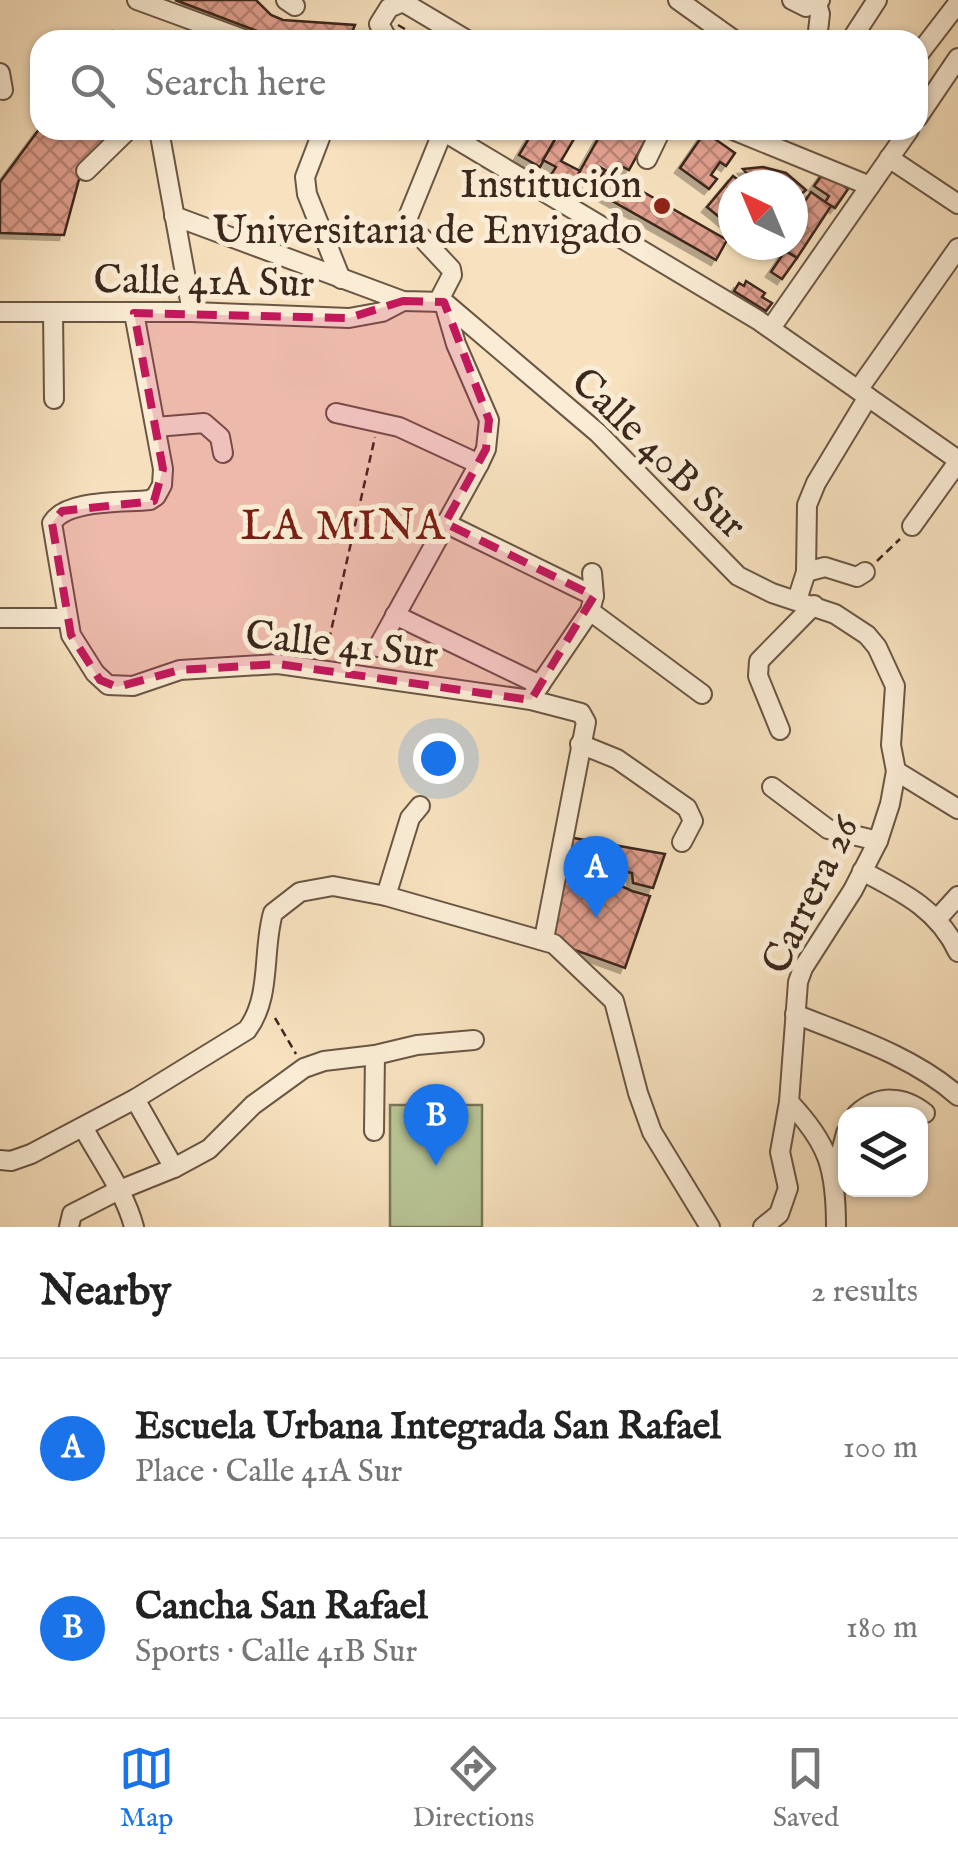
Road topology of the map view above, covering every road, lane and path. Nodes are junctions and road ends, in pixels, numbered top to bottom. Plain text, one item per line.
1 (136, 0) edge
2 (678, 0) edge
3 (792, 0) edge
4 (877, 0) edge
5 (818, 2) edge
6 (954, 15) edge
7 (384, 16) junction
8 (202, 30) edge
9 (381, 30) edge
10 (407, 30) edge
11 (450, 30) edge
12 (720, 30) edge
13 (818, 30) edge
14 (858, 30) edge
15 (928, 43) edge
16 (958, 58) edge
17 (928, 102) edge
18 (118, 140) edge
19 (160, 140) edge
20 (319, 140) edge
21 (438, 140) edge
22 (457, 140) edge
23 (657, 140) edge
24 (757, 140) edge
25 (901, 140) edge
26 (647, 158) dead end
27 (889, 158) junction
28 (86, 171) dead end
29 (870, 186) junction
30 (958, 204) edge
31 (174, 216) junction
32 (958, 248) edge
33 (341, 279) junction
34 (402, 301) junction
35 (441, 302) junction
36 (0, 312) edge
37 (53, 312) junction
38 (192, 312) junction
39 (134, 313) junction
40 (771, 328) junction
41 (863, 394) junction
42 (54, 399) dead end
43 (336, 413) dead end
44 (378, 422) junction
45 (156, 427) junction
46 (223, 453) dead end
47 (958, 461) edge
48 (478, 464) junction
49 (445, 523) junction
50 (912, 526) joint
51 (592, 572) dead end
52 (806, 572) junction
53 (865, 572) joint
54 (592, 603) junction
55 (806, 603) junction
56 (396, 615) junction
57 (0, 618) edge
58 (66, 618) junction
59 (877, 647) joint
60 (378, 648) dead end
61 (322, 669) junction
62 (535, 693) junction
63 (702, 694) dead end
64 (780, 730) dead end
65 (580, 744) junction
66 (896, 772) junction
67 (772, 788) dead end
68 (420, 806) dead end
69 (958, 809) edge
70 (878, 840) junction
71 (682, 842) dead end
72 (862, 871) junction
73 (386, 896) junction
74 (958, 896) edge
75 (938, 918) junction
76 (544, 940) junction
77 (958, 952) edge
78 (261, 1000) junction
79 (795, 1014) junction
80 (275, 1018) joint
81 (474, 1040) dead end
82 (374, 1055) junction
83 (304, 1068) junction
84 (956, 1089) edge
85 (135, 1098) junction
86 (789, 1102) junction
87 (867, 1107) edge
88 (918, 1107) edge
89 (83, 1127) junction
90 (374, 1131) dead end
91 (838, 1157) edge
92 (0, 1160) edge
93 (174, 1168) junction
94 (835, 1180) junction
95 (117, 1191) junction
96 (69, 1227) edge
97 (134, 1227) edge
98 (710, 1227) edge
99 (763, 1227) edge
100 (836, 1227) edge

1 - 8 street
2 - 12 street
3 - 5 street
4 - 14 street
5 - 13 street
6 - 15 street
7 - 9 street
7 - 10 path
7 - 11 street
16 - 17 street
18 - 28 street
19 - 31 street
20 - 33 street
21 - 35 street
22 - 40 street
23 - 26 street
24 - 29 street
25 - 27 street
27 - 29 street
27 - 30 street
29 - 40 street
31 - 33 street
31 - 38 street
32 - 41 street
33 - 34 street
34 - 35 street
34 - 38 street, Calle 41A Sur
35 - 48 street
35 - 55 street, Calle 40B Sur
36 - 37 street, Calle 41A Sur
37 - 39 street, Calle 41A Sur
37 - 42 street
38 - 39 street, Calle 41A Sur
39 - 45 street
40 - 41 street
41 - 47 street
41 - 52 street
43 - 44 street
44 - 48 street
44 - 61 path
45 - 46 street
45 - 58 street
47 - 50 street
48 - 49 street
49 - 54 street
49 - 56 street
50 - 53 path
51 - 54 street
52 - 53 street
52 - 55 street
54 - 62 street
54 - 63 street
55 - 59 street, Calle 40B Sur
55 - 64 street
56 - 60 street
56 - 62 street
57 - 58 street
58 - 61 street, Calle 41 Sur
59 - 66 street, Carrera 26
61 - 62 street, Calle 41 Sur
62 - 65 street, Calle 41 Sur
65 - 71 street
65 - 76 street
66 - 69 street
66 - 70 street, Carrera 26
67 - 70 street
68 - 73 street
70 - 72 street, Carrera 26
72 - 75 street
72 - 79 street, Carrera 26
73 - 76 street
73 - 78 street
74 - 75 street
75 - 77 street
76 - 98 street
78 - 80 street
78 - 85 street
79 - 84 street
79 - 86 street, Carrera 26
80 - 83 path
81 - 82 street
82 - 83 street
82 - 90 street
83 - 93 street
85 - 89 street
85 - 93 street
86 - 94 street
86 - 99 street, Carrera 26
87 - 88 street
89 - 92 street
89 - 95 street
91 - 94 street
93 - 95 street
94 - 100 street
95 - 96 street
95 - 97 street

